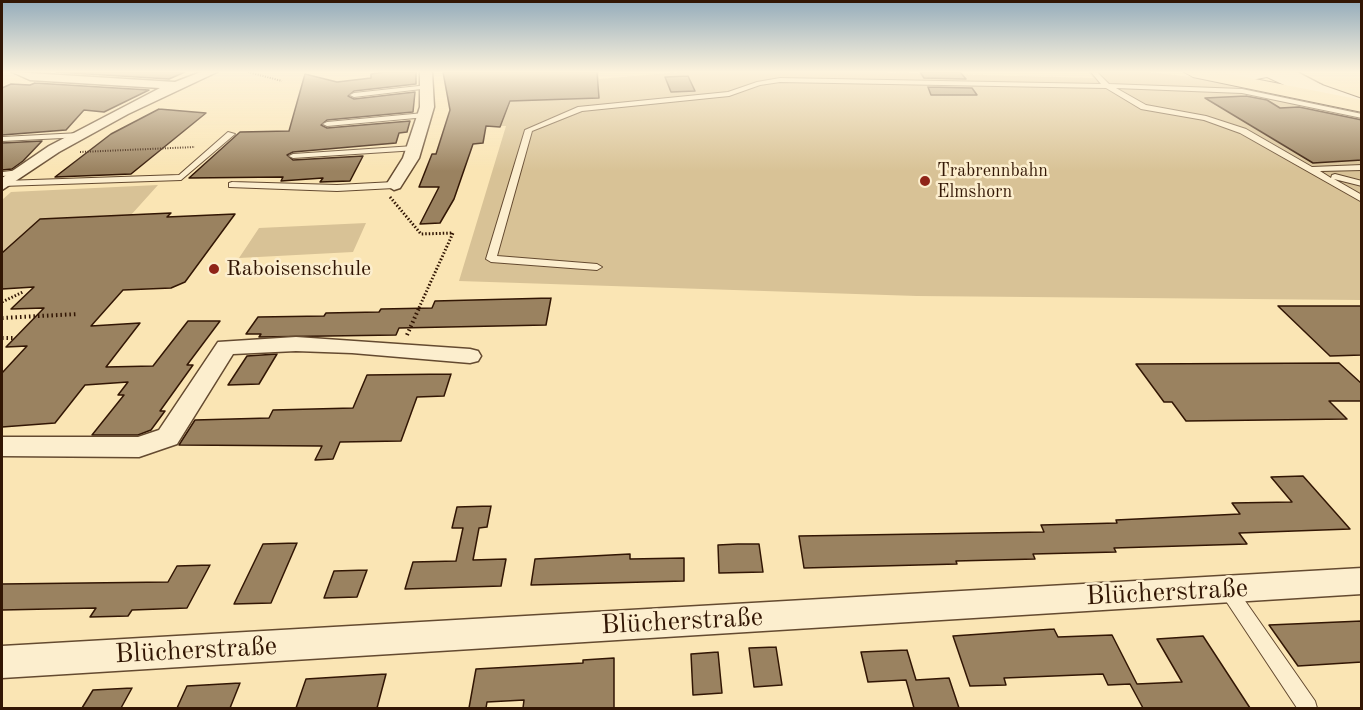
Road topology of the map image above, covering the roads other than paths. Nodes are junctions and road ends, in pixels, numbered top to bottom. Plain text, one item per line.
1 (138, 105) edge
2 (425, 105) edge
3 (619, 105) edge
4 (1141, 105) edge
5 (1310, 105) edge
6 (424, 115) junction
7 (1362, 116) edge
8 (327, 124) dead end
9 (231, 134) dead end
10 (81, 135) junction
11 (2, 139) edge
12 (414, 148) junction
13 (293, 156) dead end
14 (1362, 167) edge
15 (1312, 169) junction
16 (1322, 174) junction
17 (2, 181) edge
18 (232, 184) dead end
19 (1362, 184) edge
20 (394, 185) joint
21 (1362, 199) edge
22 (597, 267) dead end
23 (471, 356) dead end
24 (2, 447) edge
25 (1362, 581) edge
26 (1228, 590) junction
27 (2, 662) edge
28 (1308, 708) edge

1 - 10 street
2 - 6 street
3 - 22 lane
4 - 15 lane
5 - 7 lane
6 - 8 lane
6 - 12 street
9 - 17 lane
10 - 11 lane
10 - 17 street
12 - 13 lane
12 - 20 street
14 - 15 lane
15 - 16 lane
16 - 19 lane
16 - 21 lane
18 - 20 lane
23 - 24 street
25 - 26 street, Blücherstraße
26 - 27 street, Blücherstraße
26 - 28 lane

